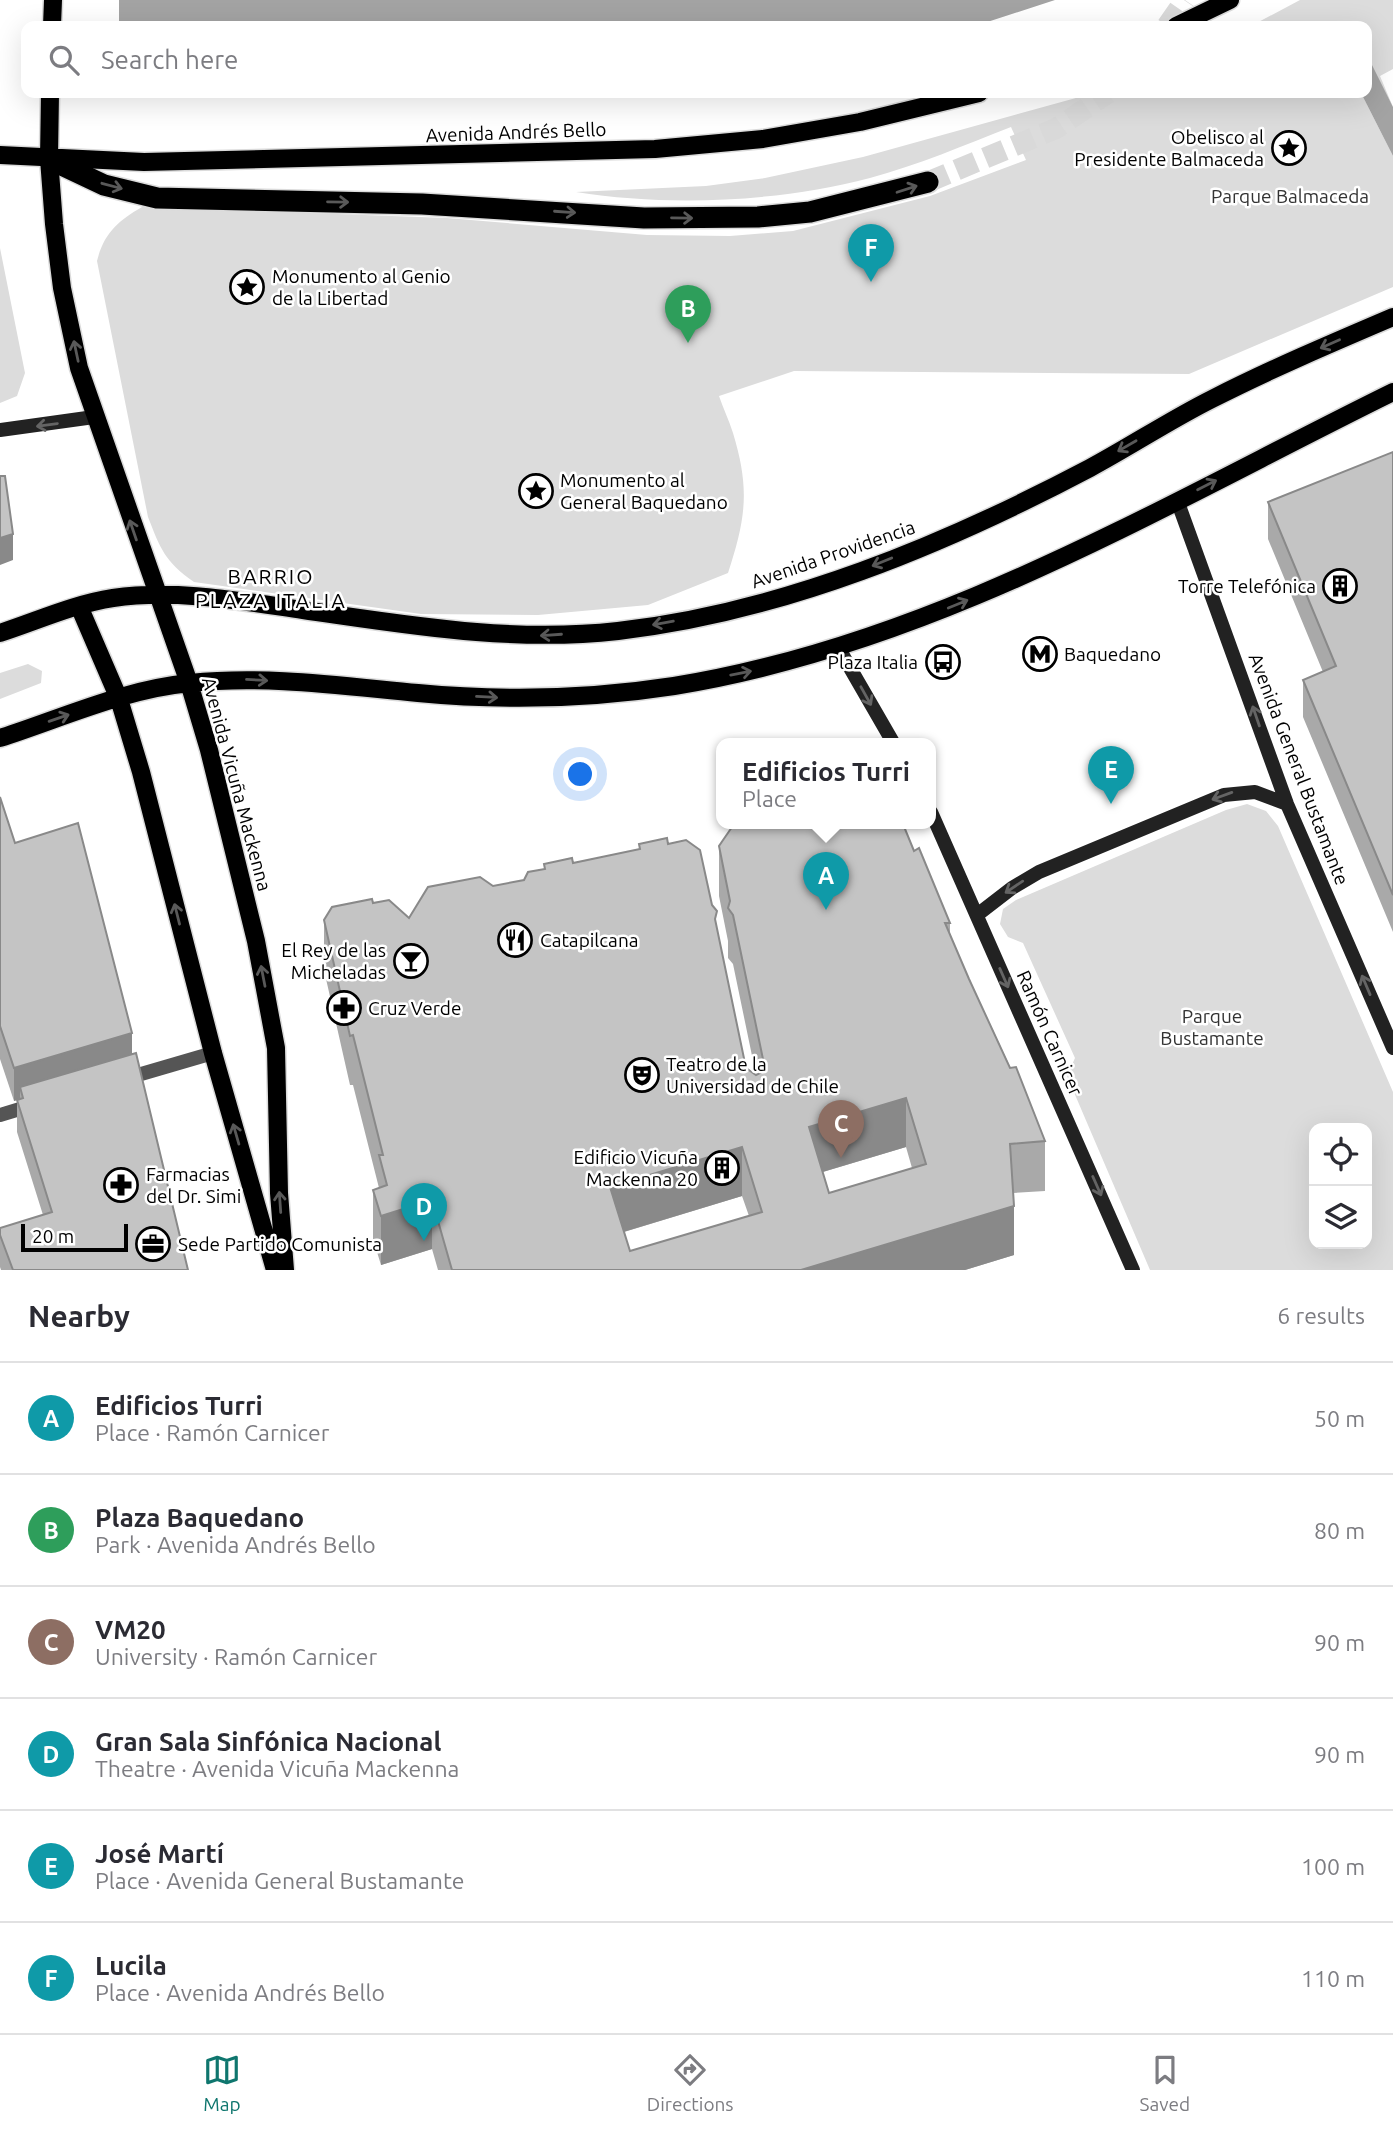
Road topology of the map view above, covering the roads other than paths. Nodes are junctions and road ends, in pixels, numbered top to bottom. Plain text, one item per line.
1 (53, 0) edge
2 (1230, 0) edge
3 (52, 21) edge
4 (1186, 21) edge
5 (50, 98) edge
6 (958, 98) edge
7 (0, 155) edge
8 (50, 159) junction
9 (928, 182) tunnel mouth
10 (1393, 317) edge
11 (1393, 392) edge
12 (94, 417) junction
13 (0, 430) edge
14 (1177, 500) junction
15 (156, 595) junction
16 (79, 606) junction
17 (0, 633) edge
18 (838, 647) junction
19 (189, 683) junction
20 (119, 699) junction
21 (0, 738) edge
22 (891, 738) edge
23 (1287, 803) junction
24 (936, 823) edge
25 (976, 915) junction
26 (1393, 1048) edge
27 (213, 1053) junction
28 (105, 1085) edge
29 (52, 1100) edge
30 (0, 1115) edge
31 (275, 1270) edge
32 (285, 1270) edge
33 (1133, 1270) edge

1 - 3 main road
2 - 4 main road
5 - 8 main road, Avenida Vicuña Mackenna
6 - 8 main road, Avenida Andrés Bello
7 - 8 main road, Avenida Andrés Bello
8 -> 9 highway
12 -> 8 main road, Avenida Vicuña Mackenna
10 -> 15 main road, Avenida Providencia
14 -> 11 main road
12 -> 13 main road
15 -> 12 main road, Avenida Vicuña Mackenna
18 -> 14 main road
23 -> 14 main road, Avenida General Bustamante
15 - 16 main road, Avenida Providencia
15 - 19 main road, Avenida Vicuña Mackenna
16 - 17 main road, Avenida Providencia
16 - 20 main road
19 -> 18 main road
18 -> 22 main road
19 - 20 main road
32 -> 19 main road, Avenida Vicuña Mackenna
21 -> 20 main road
27 -> 20 main road
23 -> 25 main road
26 -> 23 main road, Avenida General Bustamante
24 - 25 main road, Ramón Carnicer
25 -> 33 main road, Ramón Carnicer
27 - 28 street
31 -> 27 main road
29 - 30 street

